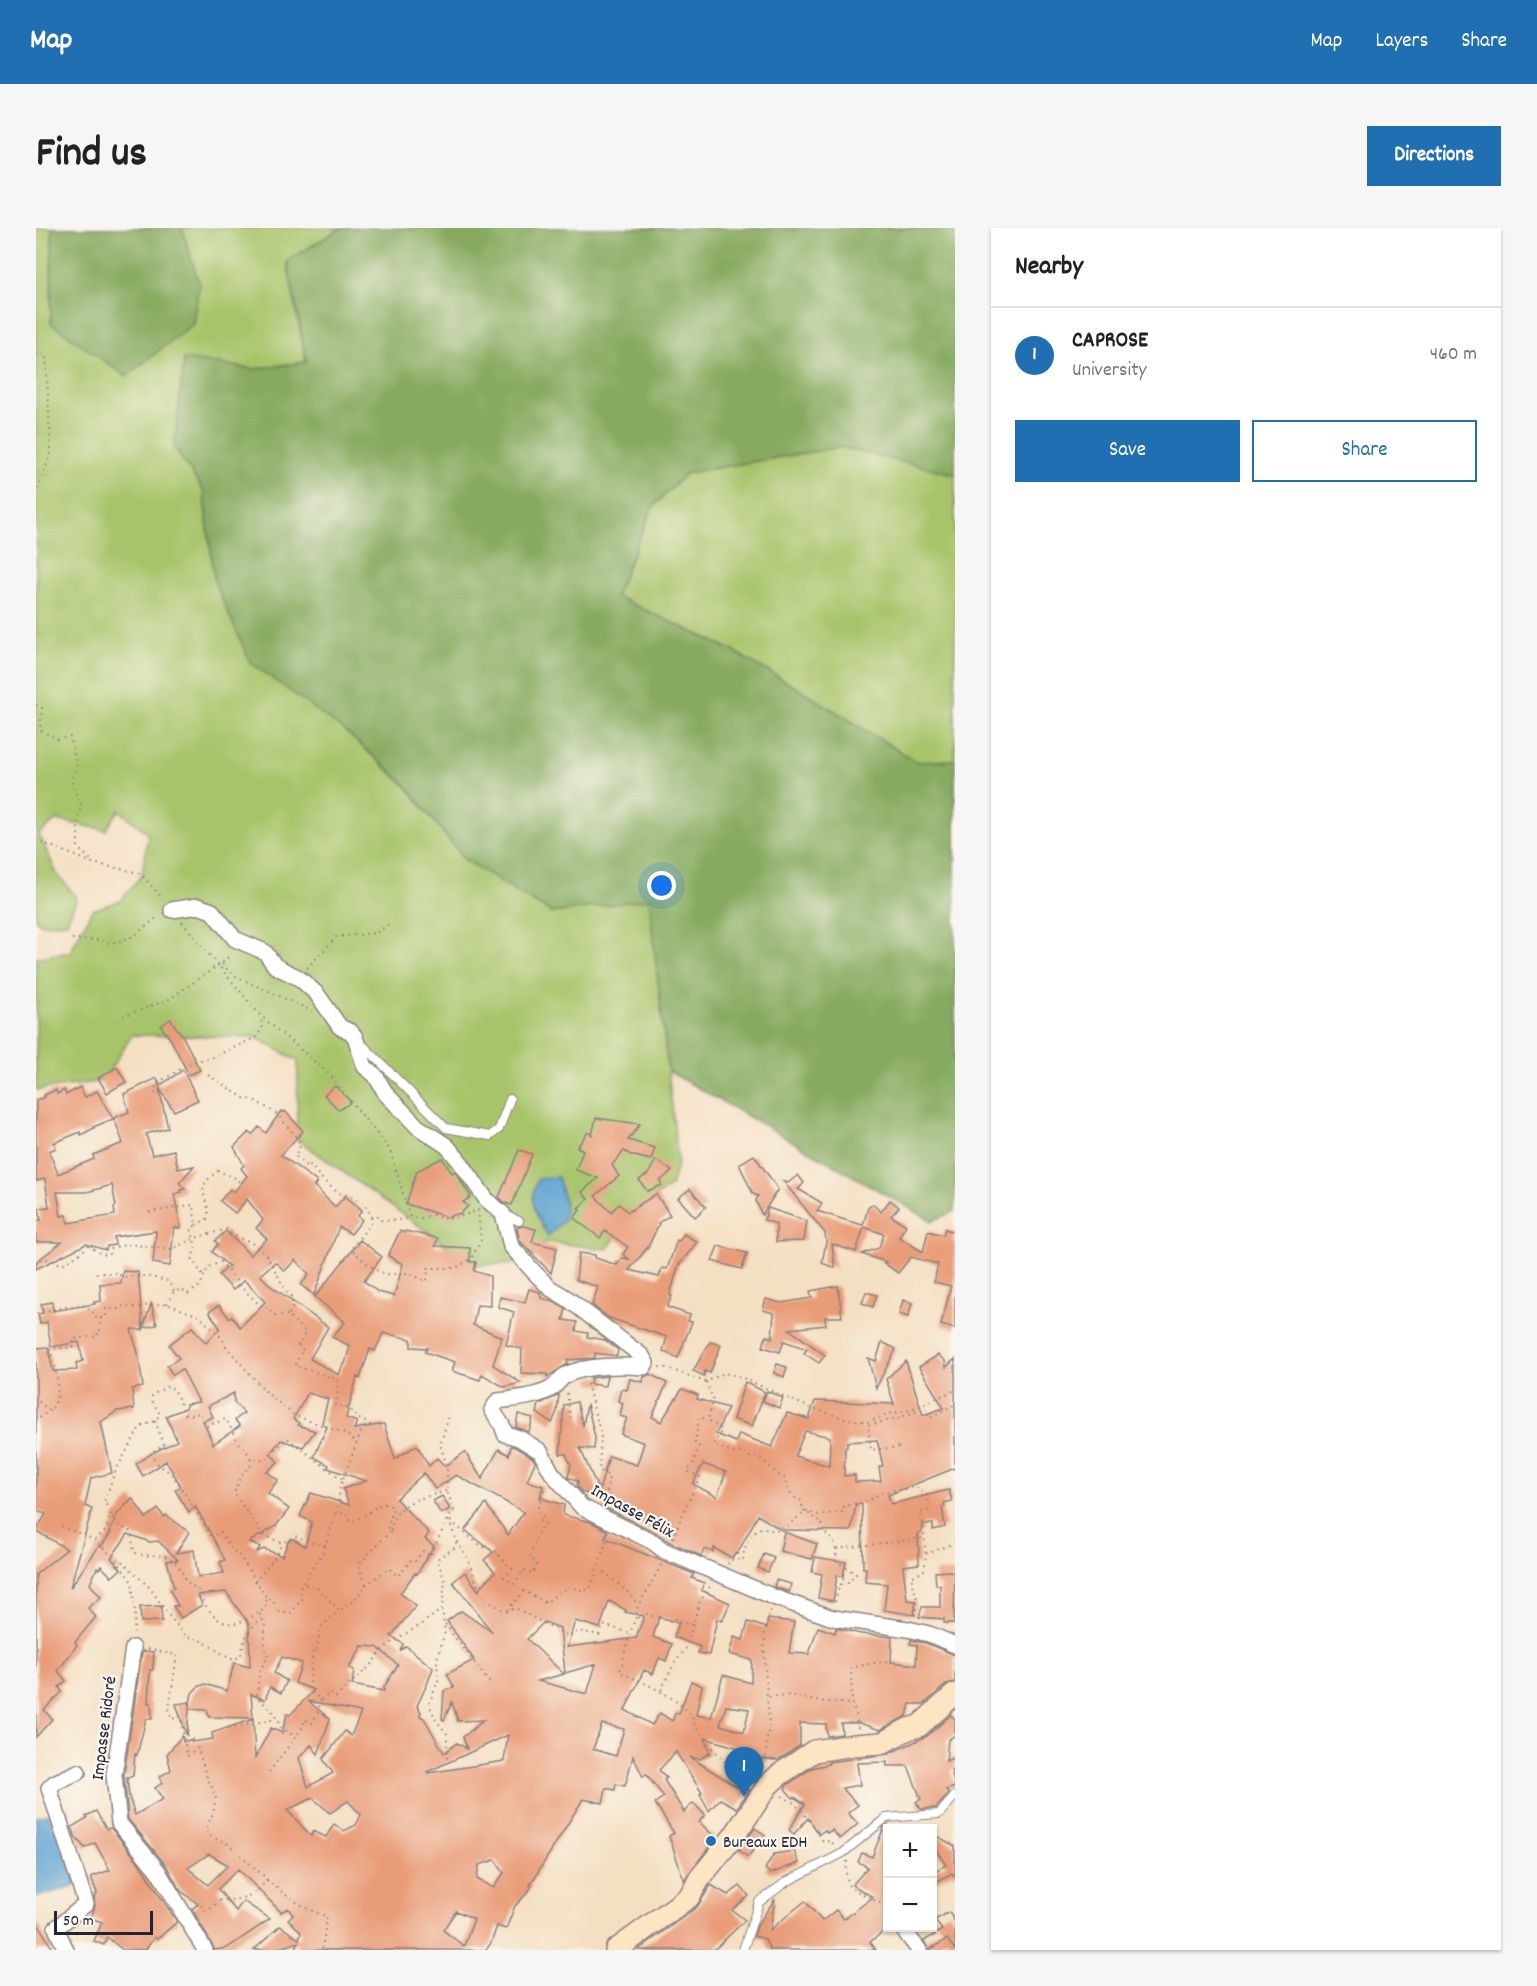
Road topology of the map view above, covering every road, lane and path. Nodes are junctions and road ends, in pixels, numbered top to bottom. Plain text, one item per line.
1 (36, 353) edge
2 (36, 494) edge
3 (36, 705) edge
4 (36, 840) edge
5 (93, 863) junction
6 (172, 910) junction
7 (392, 922) dead end
8 (72, 939) dead end
9 (235, 939) junction
10 (220, 964) junction
11 (299, 978) junction
12 (260, 1015) junction
13 (123, 1016) dead end
14 (336, 1022) junction
15 (355, 1037) junction
16 (208, 1075) dead end
17 (156, 1094) dead end
18 (510, 1099) dead end
19 (239, 1186) dead end
20 (149, 1212) dead end
21 (503, 1214) junction
22 (371, 1216) junction
23 (410, 1217) junction
24 (519, 1221) dead end
25 (196, 1225) junction
26 (194, 1240) junction
27 (36, 1263) edge
28 (96, 1272) dead end
29 (204, 1277) junction
30 (174, 1291) junction
31 (167, 1304) junction
32 (36, 1313) edge
33 (288, 1315) junction
34 (101, 1318) junction
35 (644, 1367) junction
36 (582, 1370) junction
37 (564, 1376) junction
38 (706, 1382) junction
39 (955, 1390) edge
40 (36, 1399) edge
41 (955, 1404) edge
42 (50, 1411) junction
43 (450, 1413) dead end
44 (571, 1420) dead end
45 (708, 1420) junction
46 (155, 1421) junction
47 (36, 1423) edge
48 (357, 1443) junction
49 (899, 1447) dead end
50 (251, 1459) junction
51 (552, 1473) junction
52 (343, 1480) junction
53 (447, 1491) junction
54 (806, 1511) junction
55 (592, 1512) junction
56 (334, 1514) junction
57 (448, 1519) junction
58 (110, 1520) junction
59 (613, 1522) junction
60 (61, 1526) dead end
61 (391, 1531) junction
62 (924, 1538) junction
63 (95, 1540) junction
64 (457, 1541) junction
65 (282, 1543) junction
66 (955, 1543) edge
67 (326, 1545) junction
68 (837, 1549) junction
69 (665, 1551) junction
70 (926, 1554) junction
71 (116, 1560) junction
72 (604, 1572) dead end
73 (718, 1574) junction
74 (255, 1582) junction
75 (302, 1584) junction
76 (366, 1585) junction
77 (267, 1598) junction
78 (776, 1598) junction
79 (638, 1605) junction
80 (442, 1609) junction
81 (259, 1612) junction
82 (338, 1612) junction
83 (506, 1612) junction
84 (636, 1617) junction
85 (833, 1617) junction
86 (261, 1618) junction
87 (445, 1624) junction
88 (693, 1625) junction
89 (908, 1629) junction
90 (630, 1634) junction
91 (955, 1645) edge
92 (133, 1648) junction
93 (892, 1662) dead end
94 (492, 1686) dead end
95 (661, 1690) junction
96 (955, 1694) edge
97 (767, 1697) junction
98 (321, 1700) junction
99 (852, 1704) junction
100 (276, 1719) junction
101 (229, 1728) dead end
102 (295, 1736) junction
103 (854, 1744) junction
104 (447, 1762) dead end
105 (78, 1772) dead end
106 (269, 1773) dead end
107 (768, 1785) junction
108 (955, 1796) edge
109 (267, 1879) junction
110 (184, 1914) junction
111 (905, 1932) edge
112 (66, 1950) edge
113 (205, 1950) edge
114 (322, 1950) edge
115 (616, 1950) edge
116 (743, 1950) edge
117 (919, 1950) edge

1 - 2 path
3 - 5 path
4 - 5 path
5 - 6 path
6 - 8 path
6 - 9 street
6 - 10 path
7 - 11 path
9 - 10 path
9 - 11 street
10 - 12 path
10 - 13 path
10 - 14 path
11 - 14 street
12 - 17 path
12 - 23 path
14 - 15 street
15 - 18 lane
15 - 21 street
16 - 22 path
19 - 25 path
20 - 25 path
21 - 24 lane
21 - 35 street
22 - 23 path
22 - 23 path
25 - 26 path
26 - 27 path
26 - 29 path
26 - 33 path
28 - 30 path
29 - 30 path
29 - 33 path
30 - 31 path
31 - 34 path
31 - 48 path
32 - 34 path
33 - 48 path
34 - 42 path
35 - 36 street, Impasse Félix
35 - 38 path
36 - 37 street, Impasse Félix
36 - 55 path
37 - 44 path
37 - 51 street, Impasse Félix
38 - 39 path
38 - 45 path
40 - 42 path
41 - 49 path
42 - 47 path
43 - 53 path
45 - 54 path
45 - 69 path
46 - 50 path
46 - 58 path
46 - 74 path
48 - 52 path
50 - 52 path
50 - 65 path
51 - 55 street, Impasse Félix
51 - 57 path
52 - 56 path
53 - 57 path
53 - 61 path
54 - 62 path
54 - 68 path
54 - 73 path
55 - 59 street, Impasse Félix
56 - 61 path
56 - 67 path
57 - 64 path
57 - 76 path
58 - 63 path
58 - 81 path
59 - 69 street, Impasse Félix
59 - 83 path
60 - 63 path
61 - 76 path
62 - 68 path
62 - 70 path
63 - 71 path
64 - 80 path
64 - 83 path
65 - 67 path
65 - 74 path
66 - 70 path
67 - 75 path
68 - 85 path
69 - 73 street, Impasse Félix
69 - 79 path
70 - 89 path
71 - 86 path
71 - 92 path
72 - 79 path
73 - 78 street, Impasse Félix
73 - 88 path
74 - 77 path
75 - 77 path
75 - 82 path
76 - 82 path
77 - 81 path
78 - 85 street, Impasse Félix
78 - 97 path
79 - 84 path
80 - 87 path
80 - 98 path
81 - 86 path
82 - 98 path
83 - 90 path
84 - 88 path
84 - 90 path
85 - 89 street, Impasse Félix
86 - 100 path
87 - 94 path
87 - 104 path
88 - 95 path
89 - 91 street, Impasse Félix
90 - 95 path
92 - 109 path
92 - 110 street, Impasse Ridoré
93 - 99 path
95 - 107 path
96 - 103 street
97 - 99 path
97 - 107 path
98 - 102 path
99 - 103 path
100 - 101 path
100 - 102 path
102 - 106 path
103 - 107 street
105 - 112 street
107 - 115 street
108 - 116 lane
109 - 110 path
109 - 114 path
110 - 113 street, Impasse Ridoré
111 - 117 street

